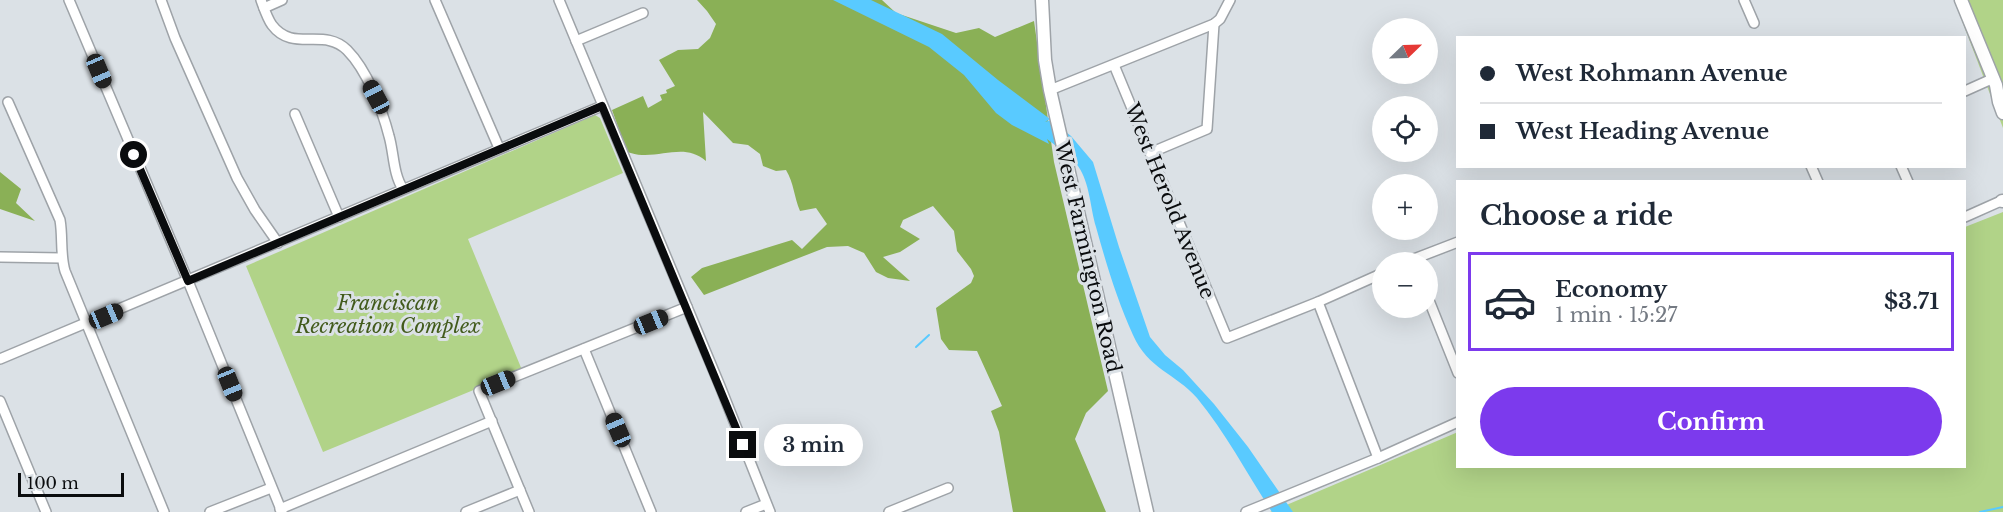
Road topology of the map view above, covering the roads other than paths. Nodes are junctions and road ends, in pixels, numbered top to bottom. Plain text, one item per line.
1 (69, 0) edge
2 (161, 0) edge
3 (282, 0) edge
4 (435, 0) edge
5 (559, 0) edge
6 (1042, 0) edge
7 (1230, 0) edge
8 (1744, 0) edge
9 (1961, 0) edge
10 (262, 4) edge
11 (643, 13) dead end
12 (1754, 23) dead end
13 (1214, 24) junction
14 (576, 41) junction
15 (1114, 65) junction
16 (1998, 84) edge
17 (1050, 90) junction
18 (1966, 91) edge
19 (8, 102) dead end
20 (602, 106) junction
21 (2003, 113) edge
22 (295, 114) dead end
23 (499, 148) junction
24 (1150, 153) junction
25 (403, 189) junction
26 (2003, 201) edge
27 (339, 217) junction
28 (1966, 217) edge
29 (278, 243) junction
30 (1456, 243) edge
31 (1434, 252) edge
32 (0, 257) edge
33 (61, 258) junction
34 (1372, 278) edge
35 (188, 281) junction
36 (1318, 302) junction
37 (687, 307) junction
38 (1436, 318) edge
39 (86, 324) junction
40 (584, 349) junction
41 (0, 359) edge
42 (1456, 368) edge
43 (0, 401) edge
44 (492, 421) junction
45 (1456, 423) edge
46 (1378, 458) junction
47 (1141, 483) junction
48 (272, 488) junction
49 (948, 488) dead end
50 (520, 490) junction
51 (768, 508) edge
52 (281, 511) edge
53 (46, 512) edge
54 (164, 512) edge
55 (210, 512) edge
56 (466, 512) edge
57 (529, 512) edge
58 (651, 512) edge
59 (746, 512) edge
60 (888, 512) edge
61 (1147, 512) edge
62 (1153, 512) edge
63 (1246, 512) edge

1 - 35 street
2 - 29 street
3 - 10 street
4 - 23 street
5 - 14 street
6 - 17 main road, West Farmington Road
7 - 13 street
8 - 12 street
9 - 16 main road
10 - 25 street
11 - 14 street
13 - 15 street
13 - 24 street
14 - 20 street
15 - 17 street
15 - 24 street, West Herold Avenue
16 - 18 street
16 - 21 main road
17 - 47 main road, West Farmington Road
19 - 33 street
20 - 23 street
20 - 37 street
22 - 27 street
23 - 25 street
24 - 36 street, West Herold Avenue
25 - 27 street
26 - 28 street
27 - 29 street
29 - 35 street
30 - 31 street
32 - 33 street
33 - 39 street
34 - 36 street
35 - 39 street
35 - 48 street
36 - 46 street
37 - 40 street
37 - 51 street
38 - 42 street
39 - 41 street
39 - 54 street
40 - 44 street
40 - 58 street
43 - 53 street
44 - 50 street
44 - 52 street
45 - 46 street
46 - 63 street
47 - 61 main road, West Farmington Road
47 - 62 street
48 - 52 street
48 - 55 street
49 - 60 street
50 - 56 street
50 - 57 street
51 - 59 street

